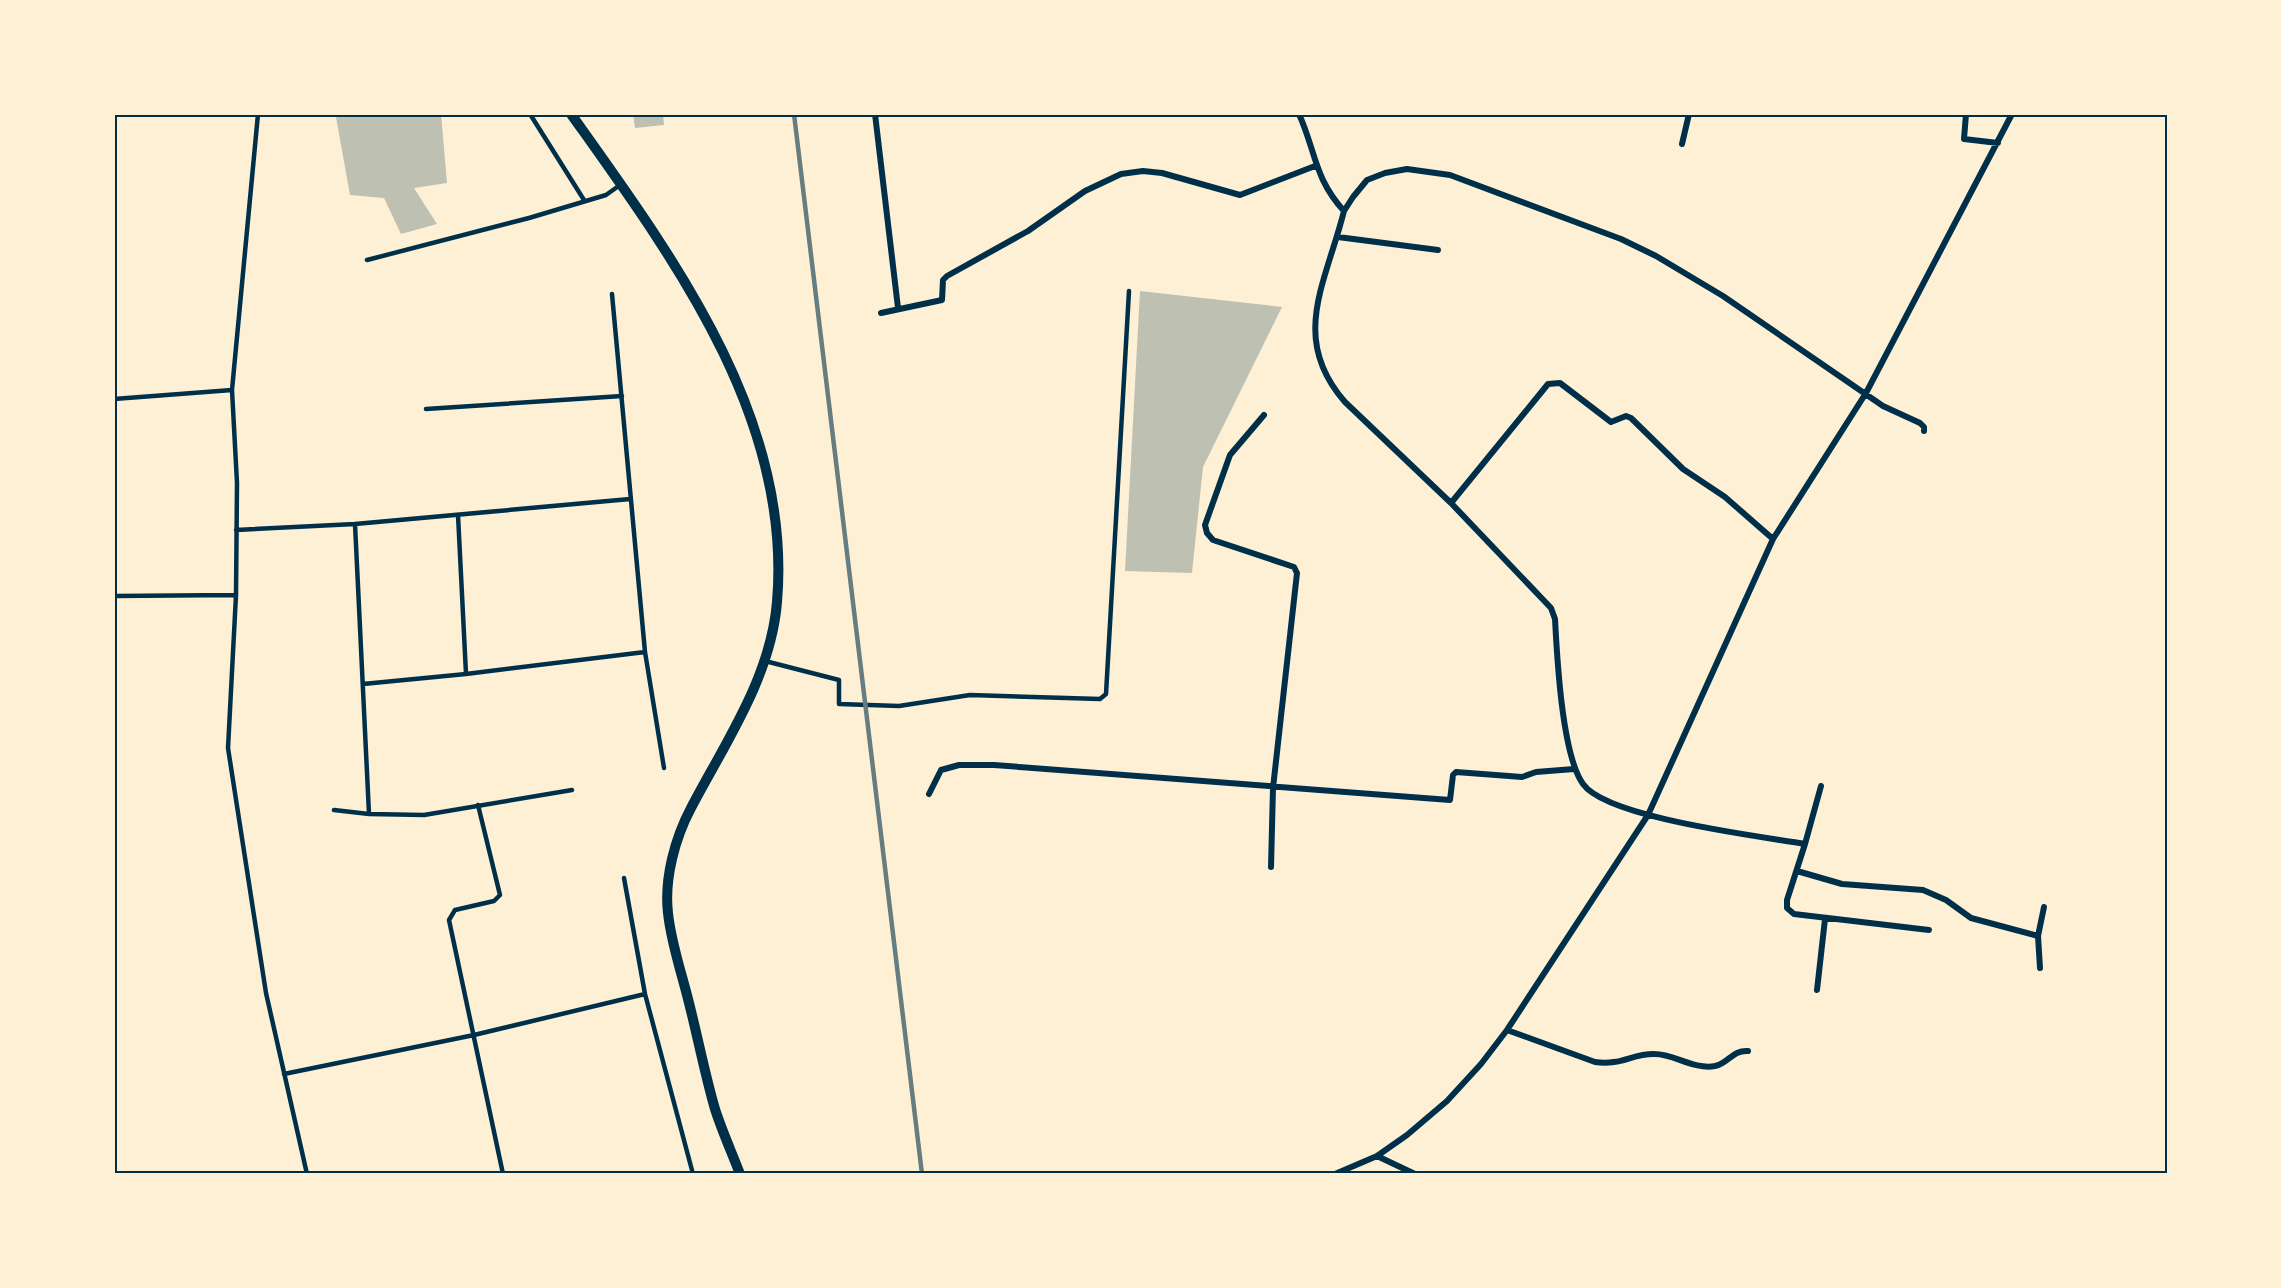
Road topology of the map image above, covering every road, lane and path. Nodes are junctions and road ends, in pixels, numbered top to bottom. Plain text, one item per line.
1 (258, 114) edge
2 (530, 114) edge
3 (571, 114) edge
4 (875, 114) edge
5 (1299, 114) edge
6 (1689, 114) edge
7 (1966, 114) edge
8 (2012, 114) edge
9 (1998, 143) junction
10 (1682, 144) dead end
11 (1315, 165) junction
12 (621, 184) junction
13 (584, 200) junction
14 (1344, 211) junction
15 (1338, 237) junction
16 (1438, 250) dead end
17 (368, 260) dead end
18 (1129, 291) dead end
19 (612, 294) dead end
20 (898, 308) junction
21 (881, 314) dead end
22 (232, 390) junction
23 (1866, 393) junction
24 (622, 396) junction
25 (114, 399) edge
26 (426, 409) dead end
27 (1264, 415) dead end
28 (1924, 431) dead end
29 (630, 499) junction
30 (1451, 503) junction
31 (458, 515) junction
32 (355, 524) junction
33 (236, 530) junction
34 (1773, 538) junction
35 (236, 595) junction
36 (114, 596) edge
37 (645, 652) junction
38 (765, 661) junction
39 (466, 674) junction
40 (363, 684) junction
41 (664, 768) dead end
42 (1574, 769) junction
43 (1821, 786) dead end
44 (1273, 788) junction
45 (572, 789) dead end
46 (929, 794) dead end
47 (478, 806) junction
48 (334, 810) dead end
49 (369, 814) junction
50 (1648, 815) junction
51 (1805, 844) junction
52 (1271, 867) dead end
53 (1797, 870) junction
54 (624, 878) dead end
55 (2044, 907) dead end
56 (1825, 919) junction
57 (1929, 930) dead end
58 (2038, 936) junction
59 (2040, 968) dead end
60 (1817, 990) dead end
61 (645, 994) junction
62 (1507, 1030) junction
63 (474, 1035) junction
64 (1748, 1051) dead end
65 (284, 1074) junction
66 (1377, 1156) junction
67 (307, 1174) edge
68 (503, 1174) edge
69 (693, 1174) edge
70 (740, 1174) edge
71 (1335, 1174) edge
72 (1415, 1174) edge

1 - 22 lane
2 - 13 lane
3 - 12 street
4 - 20 street
5 - 11 street
6 - 10 street
7 - 9 street
8 - 9 street
9 - 23 street
11 - 14 street
11 - 20 street
12 - 13 lane
12 - 38 street
13 - 17 lane
14 - 15 street
14 - 23 street
15 - 16 street
15 - 30 street
18 - 38 lane
19 - 24 lane
20 - 21 street
22 - 25 lane
22 - 33 lane
23 - 28 street
23 - 34 street
24 - 26 lane
24 - 29 lane
27 - 44 street
29 - 31 lane
29 - 37 lane
30 - 34 street
30 - 42 street
31 - 32 lane
31 - 39 lane
32 - 33 lane
32 - 40 lane
33 - 35 lane
34 - 50 street
35 - 36 lane
35 - 65 lane
37 - 39 lane
37 - 41 lane
38 - 70 street
39 - 40 lane
40 - 49 lane
42 - 44 street
42 - 50 street
43 - 51 street
44 - 46 street
44 - 52 street
45 - 47 lane
47 - 49 lane
47 - 63 lane
48 - 49 lane
50 - 51 street
50 - 62 street
51 - 53 street
53 - 56 street
53 - 58 street
54 - 61 lane
55 - 58 street
56 - 57 street
56 - 60 street
58 - 59 street
61 - 63 lane
61 - 69 lane
62 - 64 street
62 - 66 street
63 - 65 lane
63 - 68 lane
65 - 67 lane
66 - 71 street
66 - 72 street

